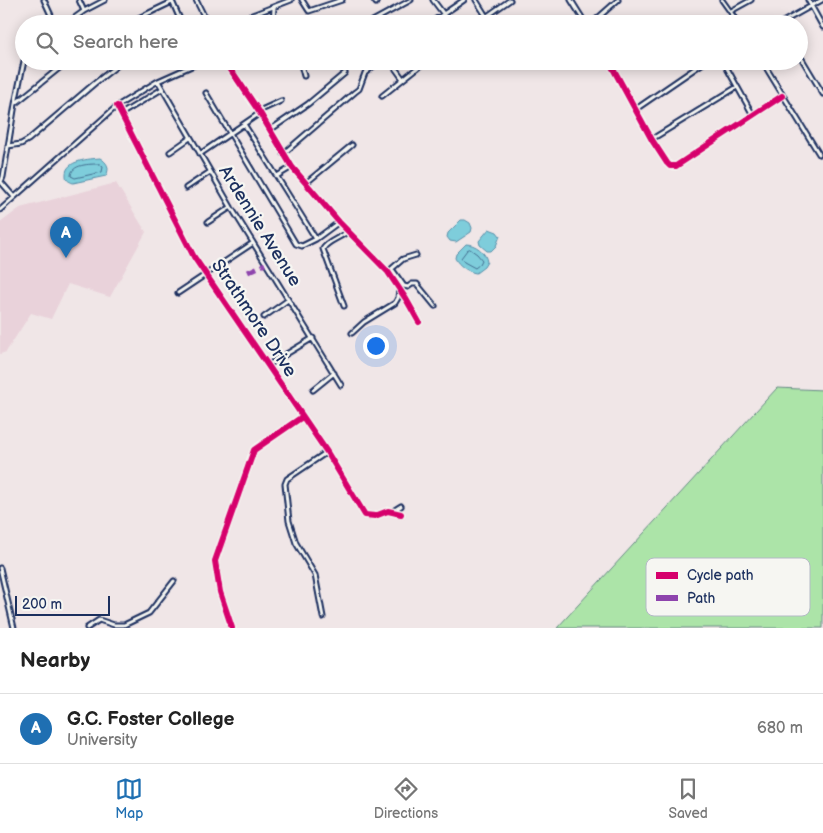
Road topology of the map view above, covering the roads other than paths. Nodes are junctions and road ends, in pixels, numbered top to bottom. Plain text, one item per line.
1 (44, 0) edge
2 (79, 0) edge
3 (105, 0) edge
4 (196, 0) edge
5 (291, 0) edge
6 (302, 0) edge
7 (342, 0) edge
8 (411, 0) edge
9 (433, 0) edge
10 (464, 0) edge
11 (476, 0) edge
12 (510, 0) edge
13 (571, 0) edge
14 (618, 0) edge
15 (722, 0) edge
16 (751, 0) edge
17 (808, 0) edge
18 (822, 0) edge
19 (172, 1) edge
20 (812, 6) junction
21 (274, 7) junction
22 (84, 11) junction
23 (731, 11) junction
24 (442, 13) junction
25 (51, 15) edge
26 (78, 15) edge
27 (144, 15) edge
28 (178, 15) edge
29 (204, 15) edge
30 (253, 15) edge
31 (274, 15) edge
32 (384, 15) edge
33 (439, 15) edge
34 (485, 15) edge
35 (488, 15) edge
36 (580, 15) edge
37 (601, 15) edge
38 (734, 15) edge
39 (796, 15) edge
40 (823, 27) edge
41 (808, 69) edge
42 (22, 70) edge
43 (57, 70) edge
44 (112, 70) edge
45 (182, 70) edge
46 (231, 70) edge
47 (302, 70) edge
48 (368, 70) edge
49 (397, 70) edge
50 (414, 70) edge
51 (614, 70) edge
52 (693, 70) edge
53 (728, 70) edge
54 (767, 70) edge
55 (345, 73) dead end
56 (304, 76) dead end
57 (403, 78) junction
58 (158, 81) junction
59 (737, 87) junction
60 (162, 89) junction
61 (206, 93) dead end
62 (823, 94) edge
63 (382, 96) dead end
64 (782, 96) junction
65 (280, 101) dead end
66 (15, 104) junction
67 (117, 106) junction
68 (636, 109) junction
69 (259, 112) junction
70 (121, 114) junction
71 (753, 115) junction
72 (244, 124) junction
73 (270, 130) junction
74 (230, 134) junction
75 (190, 138) junction
76 (652, 140) junction
77 (352, 145) dead end
78 (8, 146) junction
79 (170, 152) dead end
80 (200, 154) junction
81 (283, 154) junction
82 (819, 154) dead end
83 (292, 167) junction
84 (210, 172) junction
85 (277, 176) junction
86 (0, 182) edge
87 (306, 183) junction
88 (186, 188) dead end
89 (14, 197) junction
90 (231, 208) junction
91 (0, 210) edge
92 (208, 222) dead end
93 (339, 222) junction
94 (348, 231) junction
95 (316, 239) junction
96 (253, 243) junction
97 (416, 255) dead end
98 (392, 269) junction
99 (388, 272) junction
100 (205, 274) junction
101 (399, 288) junction
102 (178, 293) dead end
103 (288, 300) junction
104 (344, 306) dead end
105 (435, 306) dead end
106 (264, 317) dead end
107 (420, 322) dead end
108 (352, 333) dead end
109 (313, 338) junction
110 (268, 365) junction
111 (334, 373) junction
112 (341, 384) dead end
113 (313, 390) dead end
114 (302, 417) junction
115 (327, 452) junction
116 (401, 506) dead end
117 (392, 511) junction
118 (401, 514) dead end
119 (0, 568) edge
120 (174, 581) dead end
121 (323, 617) dead end
122 (115, 627) edge
123 (14, 628) edge
124 (87, 628) edge
125 (232, 628) edge

1 - 25 street
2 - 22 street
3 - 22 street
4 - 29 street
5 - 21 street
6 - 7 street
8 - 32 street
9 - 24 street
10 - 24 street
11 - 34 street
12 - 35 street
13 - 36 street
14 - 37 street
15 - 23 street
16 - 23 street
17 - 20 street
18 - 20 street
19 - 27 street
19 - 28 street
20 - 39 street
20 - 40 street
21 - 30 street
21 - 31 street
22 - 26 street
23 - 38 street
24 - 33 street
41 - 62 street
42 - 66 street
43 - 66 street
44 - 78 street
45 - 58 street
46 - 69 street
47 - 56 street
48 - 81 street
49 - 57 street
50 - 57 street
51 - 68 street
52 - 68 street
53 - 59 street
54 - 64 street
55 - 73 street
57 - 63 street
58 - 60 street, Ardennie Avenue
58 - 67 street
59 - 71 street
59 - 76 street
60 - 70 street
60 - 75 street, Ardennie Avenue
61 - 74 street
64 - 71 street
64 - 82 street
65 - 69 street
66 - 78 street
67 - 70 street, Strathmore Drive
67 - 89 street
68 - 76 street
69 - 72 street
69 - 73 street
70 - 100 street, Strathmore Drive
71 - 76 street
72 - 74 street
72 - 85 street
73 - 81 street
74 - 80 street
74 - 95 street
75 - 79 street
75 - 80 street, Ardennie Avenue
77 - 87 street
78 - 86 street
80 - 84 street, Ardennie Avenue
81 - 83 street
83 - 85 street
83 - 87 street
84 - 88 street
84 - 90 street, Ardennie Avenue
85 - 95 street
86 - 89 street
87 - 93 street
89 - 91 street
90 - 92 street
90 - 96 street, Ardennie Avenue
93 - 94 street
93 - 95 street
94 - 99 street
94 - 104 street
96 - 100 street
96 - 103 street, Ardennie Avenue
97 - 98 street
98 - 99 street
98 - 105 street
99 - 101 street
100 - 102 street
100 - 110 street, Strathmore Drive
101 - 107 street
101 - 108 street
103 - 106 street
103 - 109 street, Ardennie Avenue
109 - 110 street
109 - 111 street, Ardennie Avenue
110 - 114 street, Strathmore Drive
111 - 112 street, Ardennie Avenue
111 - 113 street
114 - 115 street, Strathmore Drive
114 - 125 street
115 - 117 street, Strathmore Drive
115 - 121 street
116 - 117 street, Strathmore Drive
117 - 118 street
119 - 123 street
120 - 122 street
122 - 124 street

